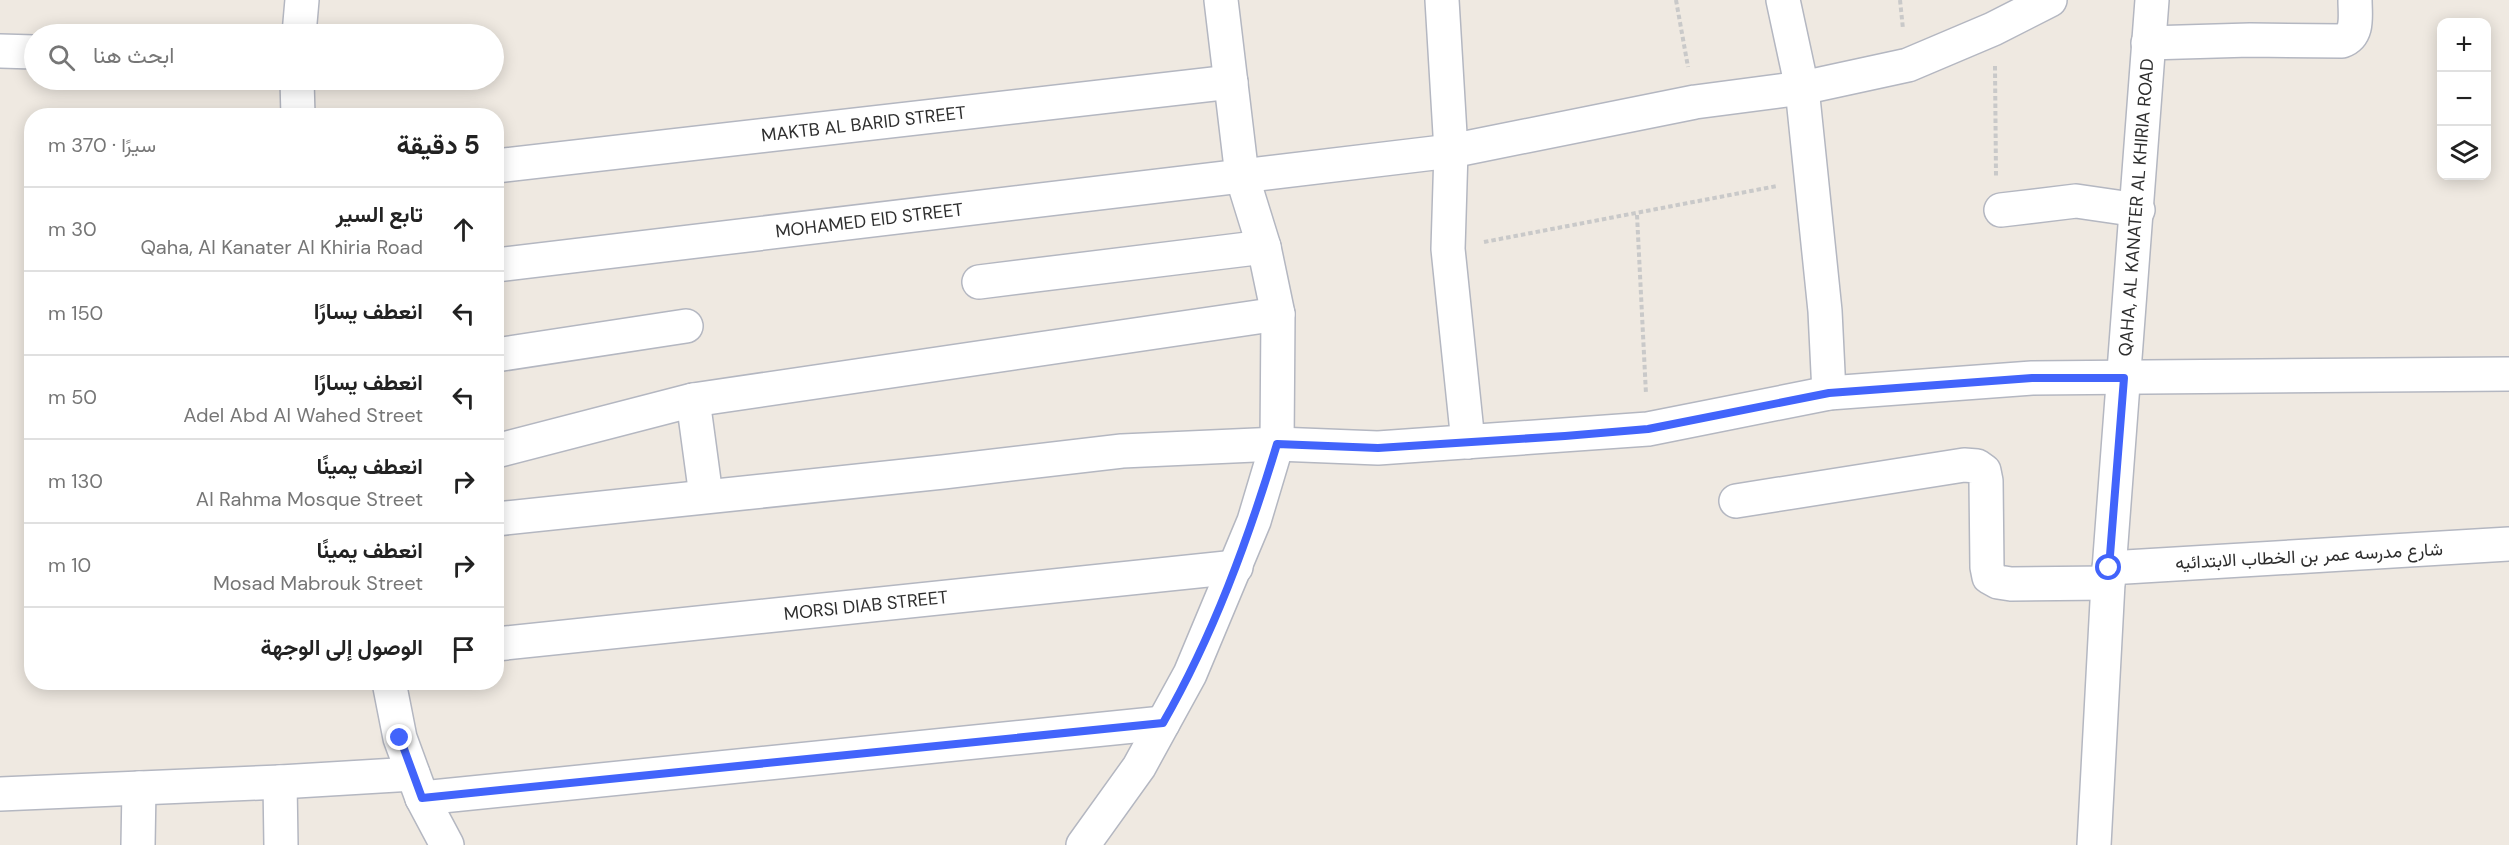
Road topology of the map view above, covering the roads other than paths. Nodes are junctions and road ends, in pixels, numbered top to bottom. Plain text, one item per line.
1 (302, 0) edge
2 (1221, 0) edge
3 (1442, 0) edge
4 (1782, 0) edge
5 (2050, 0) edge
6 (2152, 0) edge
7 (2355, 0) edge
8 (300, 24) edge
9 (2148, 43) junction
10 (0, 51) edge
11 (24, 52) edge
12 (1231, 82) junction
13 (1802, 88) junction
14 (297, 90) edge
15 (298, 108) edge
16 (1451, 151) junction
17 (504, 165) edge
18 (1242, 176) junction
19 (2001, 210) road end
20 (2138, 210) junction
21 (1264, 247) junction
22 (504, 264) edge
23 (978, 282) dead end
24 (1278, 314) junction
25 (686, 326) dead end
26 (504, 354) edge
27 (2509, 374) edge
28 (2124, 378) junction
29 (1829, 393) junction
30 (693, 400) junction
31 (1468, 442) junction
32 (1277, 444) junction
33 (504, 449) edge
34 (706, 496) junction
35 (1736, 501) dead end
36 (504, 518) edge
37 (2509, 544) edge
38 (1236, 567) junction
39 (2108, 576) junction
40 (504, 643) edge
41 (391, 690) edge
42 (1163, 723) junction
43 (280, 782) junction
44 (418, 786) junction
45 (139, 788) junction
46 (0, 794) edge
47 (138, 845) edge
48 (281, 845) edge
49 (447, 845) edge
50 (1083, 845) edge
51 (2094, 845) edge

1 - 8 street
2 - 12 street
3 - 16 street
4 - 13 street
5 - 13 street, MOHAMED EID STREET
6 - 9 street, QAHA, AL KANATER AL KHIRIA ROAD
7 - 9 street
9 - 20 street, QAHA, AL KANATER AL KHIRIA ROAD
10 - 11 street
12 - 17 street, MAKTB AL BARID STREET
12 - 18 street
13 - 16 street, MOHAMED EID STREET
13 - 29 street
14 - 15 street
16 - 18 street, MOHAMED EID STREET
16 - 31 street
18 - 21 street
18 - 22 street, MOHAMED EID STREET
19 - 20 street
20 - 28 street, QAHA, AL KANATER AL KHIRIA ROAD
21 - 23 street
21 - 24 street
24 - 30 street
24 - 32 street
25 - 26 street
27 - 28 street
28 - 29 street
28 - 39 street, QAHA, AL KANATER AL KHIRIA ROAD
29 - 31 street
30 - 33 street
30 - 34 street
31 - 32 street
32 - 34 street
32 - 38 street
34 - 36 street
35 - 39 street, شارع مدرسه عمر بن الخطاب الابتدائيه
37 - 39 street, شارع مدرسه عمر بن الخطاب الابتدائيه
38 - 40 street, MORSI DIAB STREET
38 - 42 street
39 - 51 street, QAHA, AL KANATER AL KHIRIA ROAD
41 - 44 street
42 - 44 street
42 - 50 street
43 - 44 street
43 - 45 street
43 - 48 street
44 - 49 street
45 - 46 street
45 - 47 street

